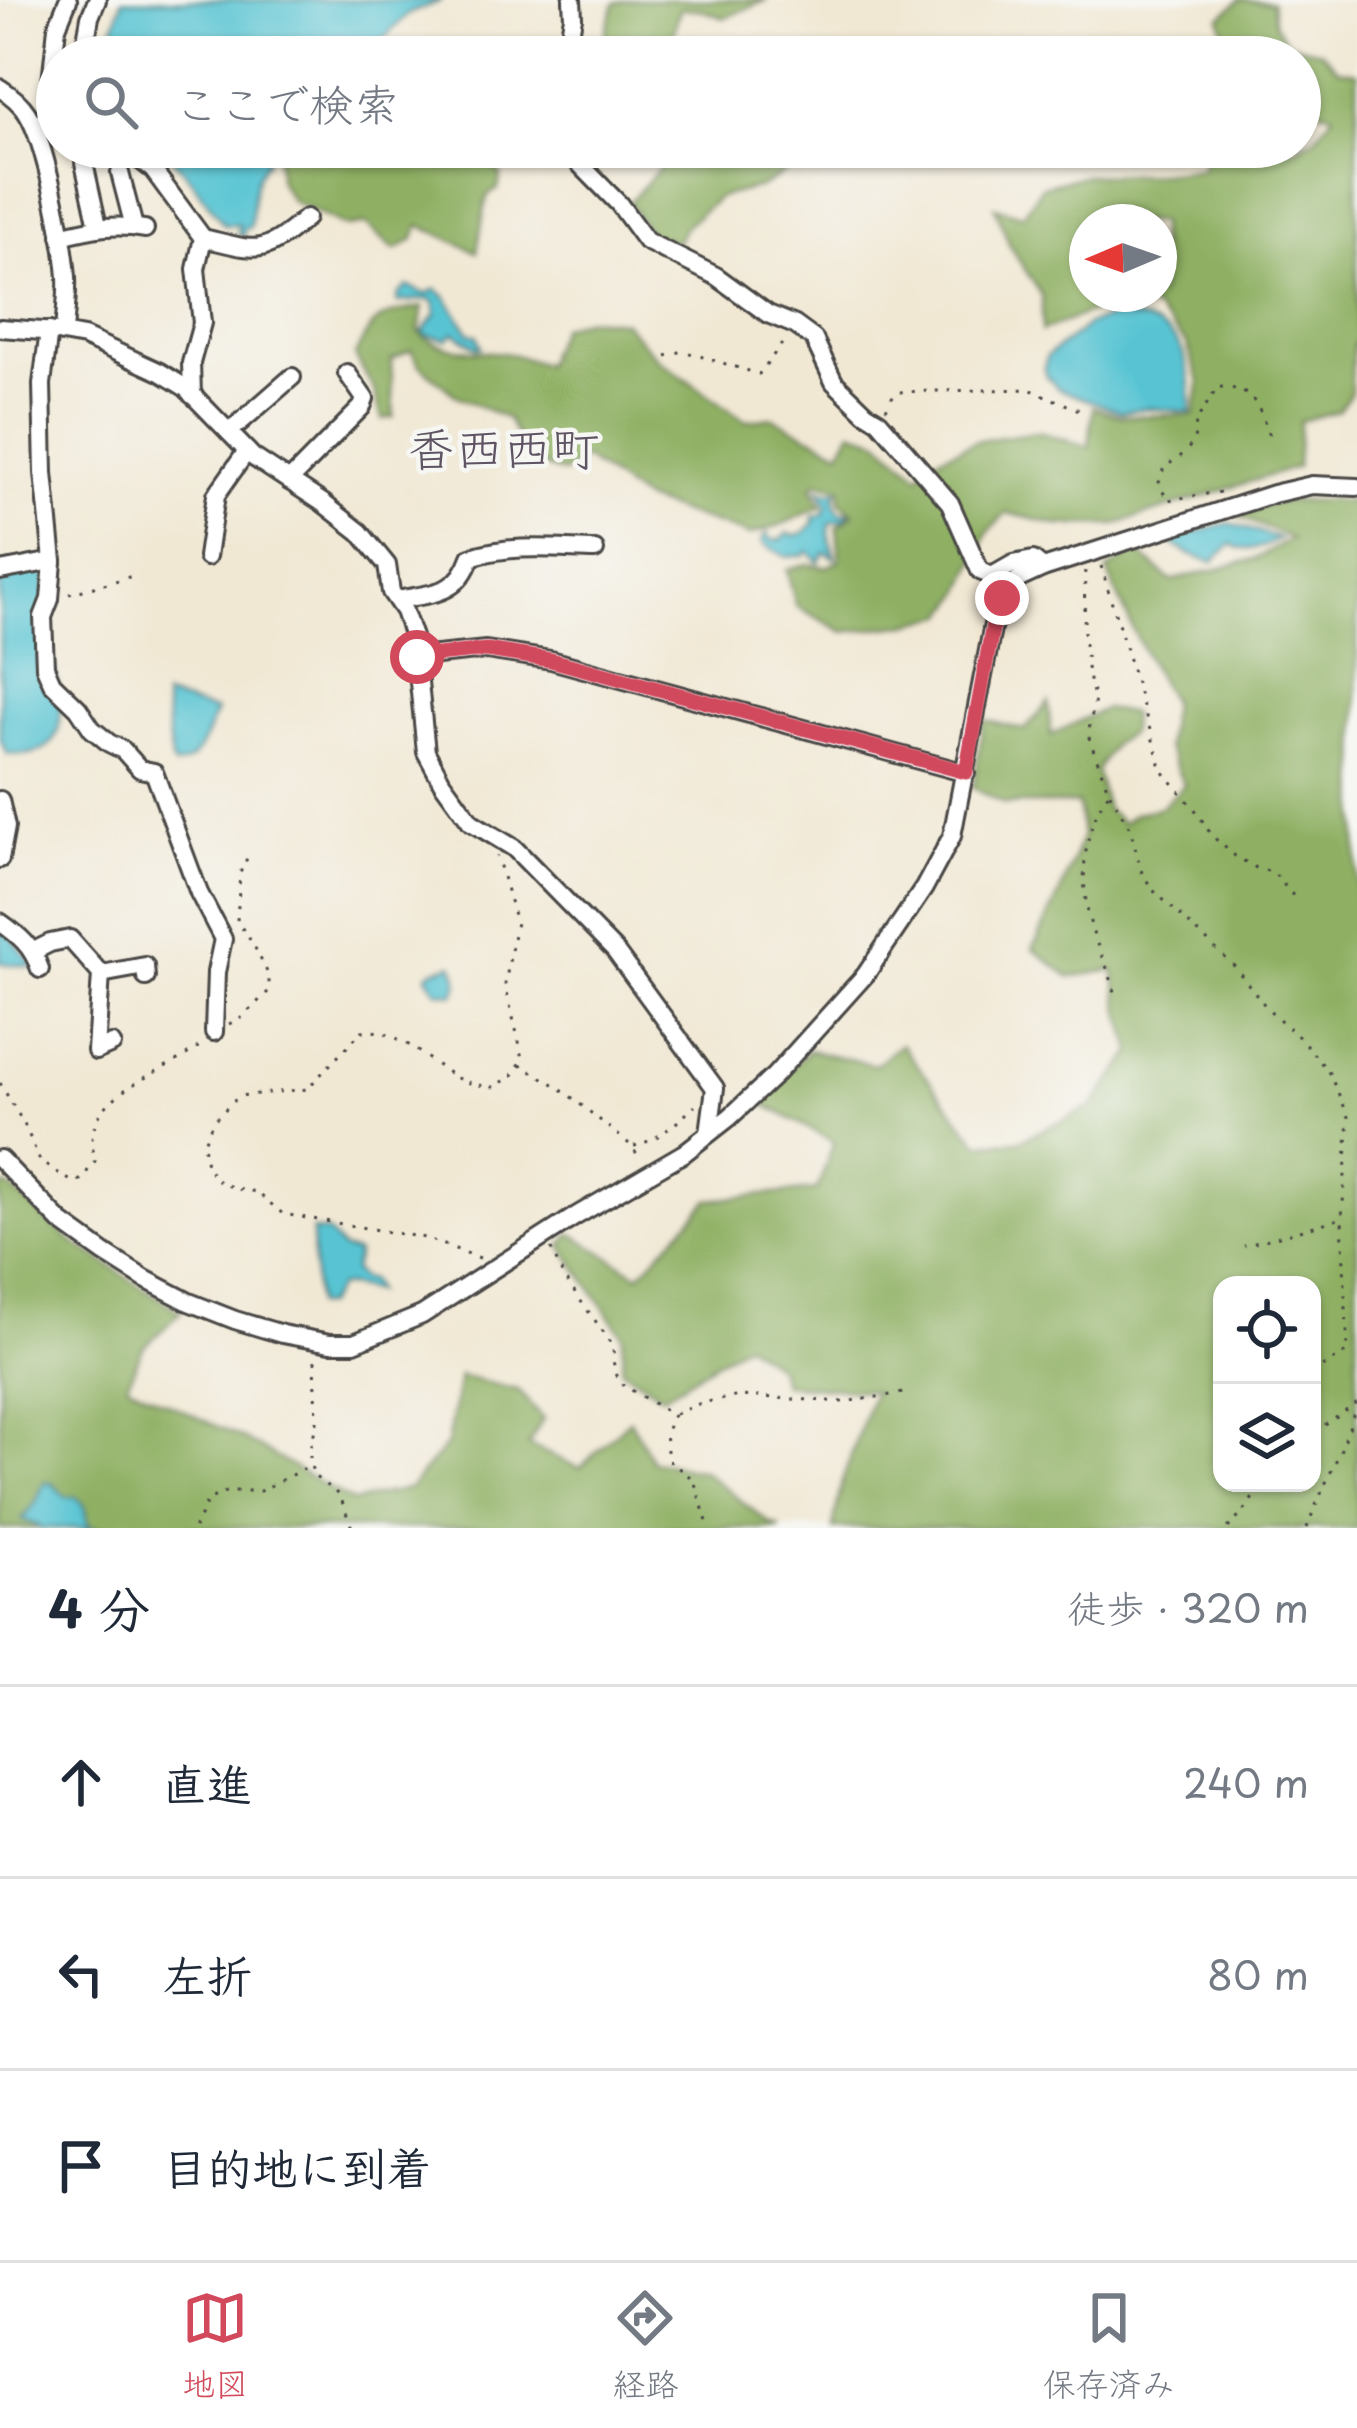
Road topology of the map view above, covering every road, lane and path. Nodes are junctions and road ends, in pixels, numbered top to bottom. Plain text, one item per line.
1 (68, 0) edge
2 (97, 0) edge
3 (572, 0) edge
4 (56, 36) edge
5 (87, 36) edge
6 (570, 36) edge
7 (0, 88) edge
8 (36, 132) edge
9 (45, 168) edge
10 (85, 168) edge
11 (150, 168) edge
12 (584, 168) edge
13 (120, 172) dead end
14 (307, 218) dead end
15 (98, 226) junction
16 (61, 236) junction
17 (202, 238) junction
18 (795, 325) junction
19 (0, 328) edge
20 (56, 332) junction
21 (666, 356) dead end
22 (347, 373) dead end
23 (292, 377) dead end
24 (192, 395) junction
25 (1084, 412) dead end
26 (879, 422) junction
27 (229, 432) junction
28 (1270, 436) dead end
29 (247, 451) junction
30 (289, 481) junction
31 (1357, 487) edge
32 (1238, 490) dead end
33 (595, 550) dead end
34 (207, 556) dead end
35 (53, 561) junction
36 (1100, 564) dead end
37 (1043, 568) junction
38 (0, 571) edge
39 (1084, 571) dead end
40 (136, 574) dead end
41 (50, 599) junction
42 (397, 600) junction
43 (417, 657) junction
44 (966, 772) junction
45 (1108, 792) junction
46 (0, 800) edge
47 (489, 832) junction
48 (250, 852) dead end
49 (0, 859) edge
50 (1295, 898) dead end
51 (0, 922) edge
52 (34, 951) junction
53 (40, 969) dead end
54 (101, 974) junction
55 (146, 977) dead end
56 (1115, 992) dead end
57 (214, 1032) junction
58 (112, 1044) dead end
59 (518, 1064) junction
60 (0, 1082) edge
61 (715, 1088) junction
62 (709, 1134) junction
63 (632, 1147) junction
64 (0, 1159) edge
65 (649, 1173) junction
66 (1342, 1218) junction
67 (545, 1236) junction
68 (1244, 1246) dead end
69 (498, 1266) junction
70 (315, 1340) junction
71 (1321, 1368) edge
72 (910, 1392) dead end
73 (673, 1415) junction
74 (1321, 1428) edge
75 (311, 1466) junction
76 (1321, 1491) edge
77 (1256, 1492) edge
78 (1321, 1492) edge
79 (194, 1528) edge
80 (352, 1528) edge
81 (709, 1528) edge
82 (1228, 1528) edge
83 (1307, 1528) edge

1 - 4 street
2 - 5 street
3 - 6 street
7 - 8 street
9 - 16 street
10 - 15 street
11 - 17 street
12 - 18 street
13 - 15 street
14 - 17 street
15 - 16 street
16 - 20 street
17 - 24 street
18 - 21 path
18 - 26 street
19 - 20 street
20 - 24 street
20 - 35 street
22 - 30 street
23 - 27 street
24 - 27 street
25 - 26 path
26 - 37 street
27 - 29 street
28 - 32 path
29 - 30 street
29 - 34 street
30 - 42 street
31 - 37 street
33 - 42 street
35 - 38 street
35 - 41 street
36 - 50 path
37 - 44 street
39 - 45 path
40 - 41 path
41 - 57 street
42 - 43 street
43 - 44 street
43 - 47 street
44 - 62 street
45 - 56 path
45 - 66 path
46 - 49 street
47 - 59 path
47 - 61 street
48 - 57 path
51 - 52 street
52 - 53 street
52 - 54 street
54 - 55 street
54 - 58 street
57 - 60 path
59 - 63 path
59 - 69 path
61 - 62 street
61 - 63 path
62 - 65 street
63 - 65 path
64 - 70 street
65 - 67 street
66 - 68 path
66 - 71 path
67 - 69 street
67 - 73 path
69 - 70 street
70 - 75 path
72 - 73 path
73 - 81 path
74 - 76 path
75 - 79 path
75 - 80 path
77 - 82 path
78 - 83 path

